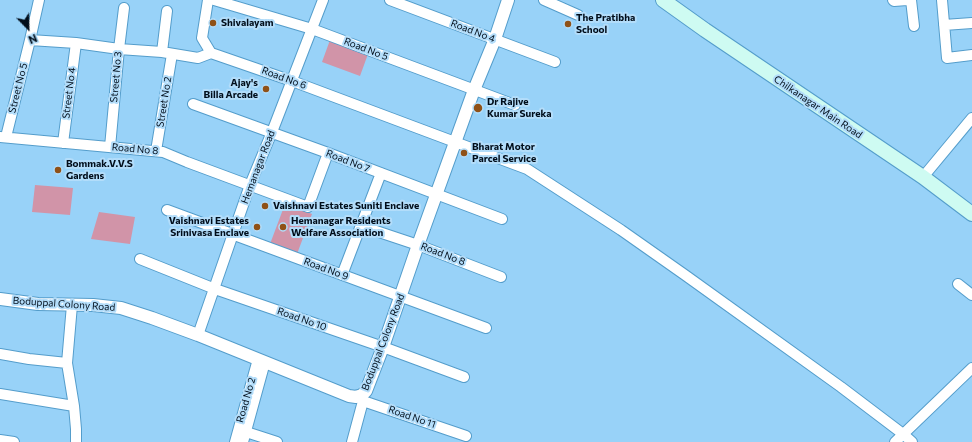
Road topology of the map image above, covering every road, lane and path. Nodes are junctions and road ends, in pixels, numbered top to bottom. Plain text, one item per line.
1 (39, 0) edge
2 (208, 0) edge
3 (214, 0) edge
4 (323, 0) edge
5 (390, 0) edge
6 (508, 0) edge
7 (544, 0) edge
8 (663, 0) edge
9 (894, 0) edge
10 (907, 0) edge
11 (911, 0) edge
12 (942, 0) edge
13 (124, 8) dead end
14 (167, 11) dead end
15 (578, 15) dead end
16 (972, 23) edge
17 (944, 25) junction
18 (914, 26) dead end
19 (312, 29) junction
20 (494, 39) junction
21 (30, 40) junction
22 (76, 43) junction
23 (118, 49) junction
24 (167, 53) junction
25 (211, 53) junction
26 (972, 54) edge
27 (555, 62) dead end
28 (292, 81) junction
29 (474, 90) junction
30 (193, 104) dead end
31 (515, 104) dead end
32 (972, 118) edge
33 (272, 132) junction
34 (3, 137) edge
35 (456, 142) junction
36 (63, 143) junction
37 (110, 147) junction
38 (156, 151) junction
39 (328, 153) junction
40 (381, 173) junction
41 (923, 178) junction
42 (250, 185) junction
43 (437, 194) junction
44 (167, 210) dead end
45 (972, 214) edge
46 (502, 219) dead end
47 (361, 226) junction
48 (233, 234) junction
49 (418, 245) junction
50 (140, 259) dead end
51 (342, 275) junction
52 (501, 277) dead end
53 (958, 284) dead end
54 (215, 289) junction
55 (972, 295) edge
56 (400, 296) junction
57 (0, 299) edge
58 (72, 305) junction
59 (486, 328) dead end
60 (198, 335) junction
61 (383, 346) junction
62 (0, 354) edge
63 (261, 361) junction
64 (67, 363) junction
65 (972, 368) edge
66 (464, 378) dead end
67 (0, 394) edge
68 (363, 398) junction
69 (74, 406) junction
70 (242, 434) edge
71 (903, 434) junction
72 (466, 436) dead end
73 (0, 440) edge
74 (14, 442) edge
75 (76, 442) edge
76 (235, 442) edge
77 (277, 442) edge
78 (352, 442) edge
79 (895, 442) edge
80 (912, 442) edge

1 - 21 street, Street No 5
2 - 25 street
3 - 19 street, Road No 5
4 - 19 street, Hemanagar Road
5 - 20 street, Road No 4
6 - 20 street, Boduppal Colony Road
7 - 15 street
8 - 41 main road, Chilkanagar Main Road
9 - 10 street
11 - 18 street
12 - 17 street
13 - 23 street, Street No 3
14 - 24 street
16 - 17 street
17 - 26 street
19 - 28 street, Hemanagar Road
19 - 29 street, Road No 5
20 - 27 street, Road No 4
20 - 29 street, Boduppal Colony Road
21 - 22 street
21 - 34 street, Street No 5
22 - 23 street
22 - 36 street, Street No 4
23 - 24 street
23 - 37 street, Street No 3
24 - 25 street
24 - 38 street, Street No 2
25 - 28 street, Road No 6
28 - 33 street, Hemanagar Road
28 - 35 street, Road No 6
29 - 31 street, Road No 5
29 - 35 street, Boduppal Colony Road
30 - 33 street, Road No 7
32 - 41 street
33 - 39 street, Road No 7
33 - 42 street, Hemanagar Road
34 - 36 street, Road No 8
35 - 43 street, Boduppal Colony Road
35 - 71 street, Road No 6
36 - 37 street, Road No 8
37 - 38 street, Road No 8
38 - 42 street, Road No 8
39 - 40 street, Road No 7
39 - 42 street, Road No 8
40 - 43 street, Road No 7
40 - 47 street
41 - 45 main road, Chilkanagar Main Road
42 - 48 street, Hemanagar Road
43 - 46 street, Road No 7
43 - 49 street, Boduppal Colony Road
44 - 48 street, Road No 9
47 - 49 street, Road No 8
47 - 51 street
48 - 51 street, Road No 9
48 - 54 street, Hemanagar Road
49 - 52 street, Road No 8
49 - 56 street, Boduppal Colony Road
50 - 54 street, Road No 10
51 - 56 street, Road No 9
53 - 55 street
54 - 60 street, Hemanagar Road
54 - 61 street, Road No 10
56 - 59 street, Road No 9
56 - 61 street, Boduppal Colony Road
57 - 58 street, Boduppal Colony Road
58 - 60 street, Boduppal Colony Road
58 - 64 street
60 - 63 street, Boduppal Colony Road
61 - 66 street, Road No 10
61 - 68 street, Boduppal Colony Road
62 - 64 street
63 - 68 street, Boduppal Colony Road
63 - 70 street, Road No 2
64 - 69 street
65 - 71 street
67 - 69 street
68 - 72 street, Road No 11
68 - 78 street
69 - 75 street
70 - 76 street, Road No 2
70 - 77 street
71 - 79 street
71 - 80 street, Road No 6
73 - 74 street

